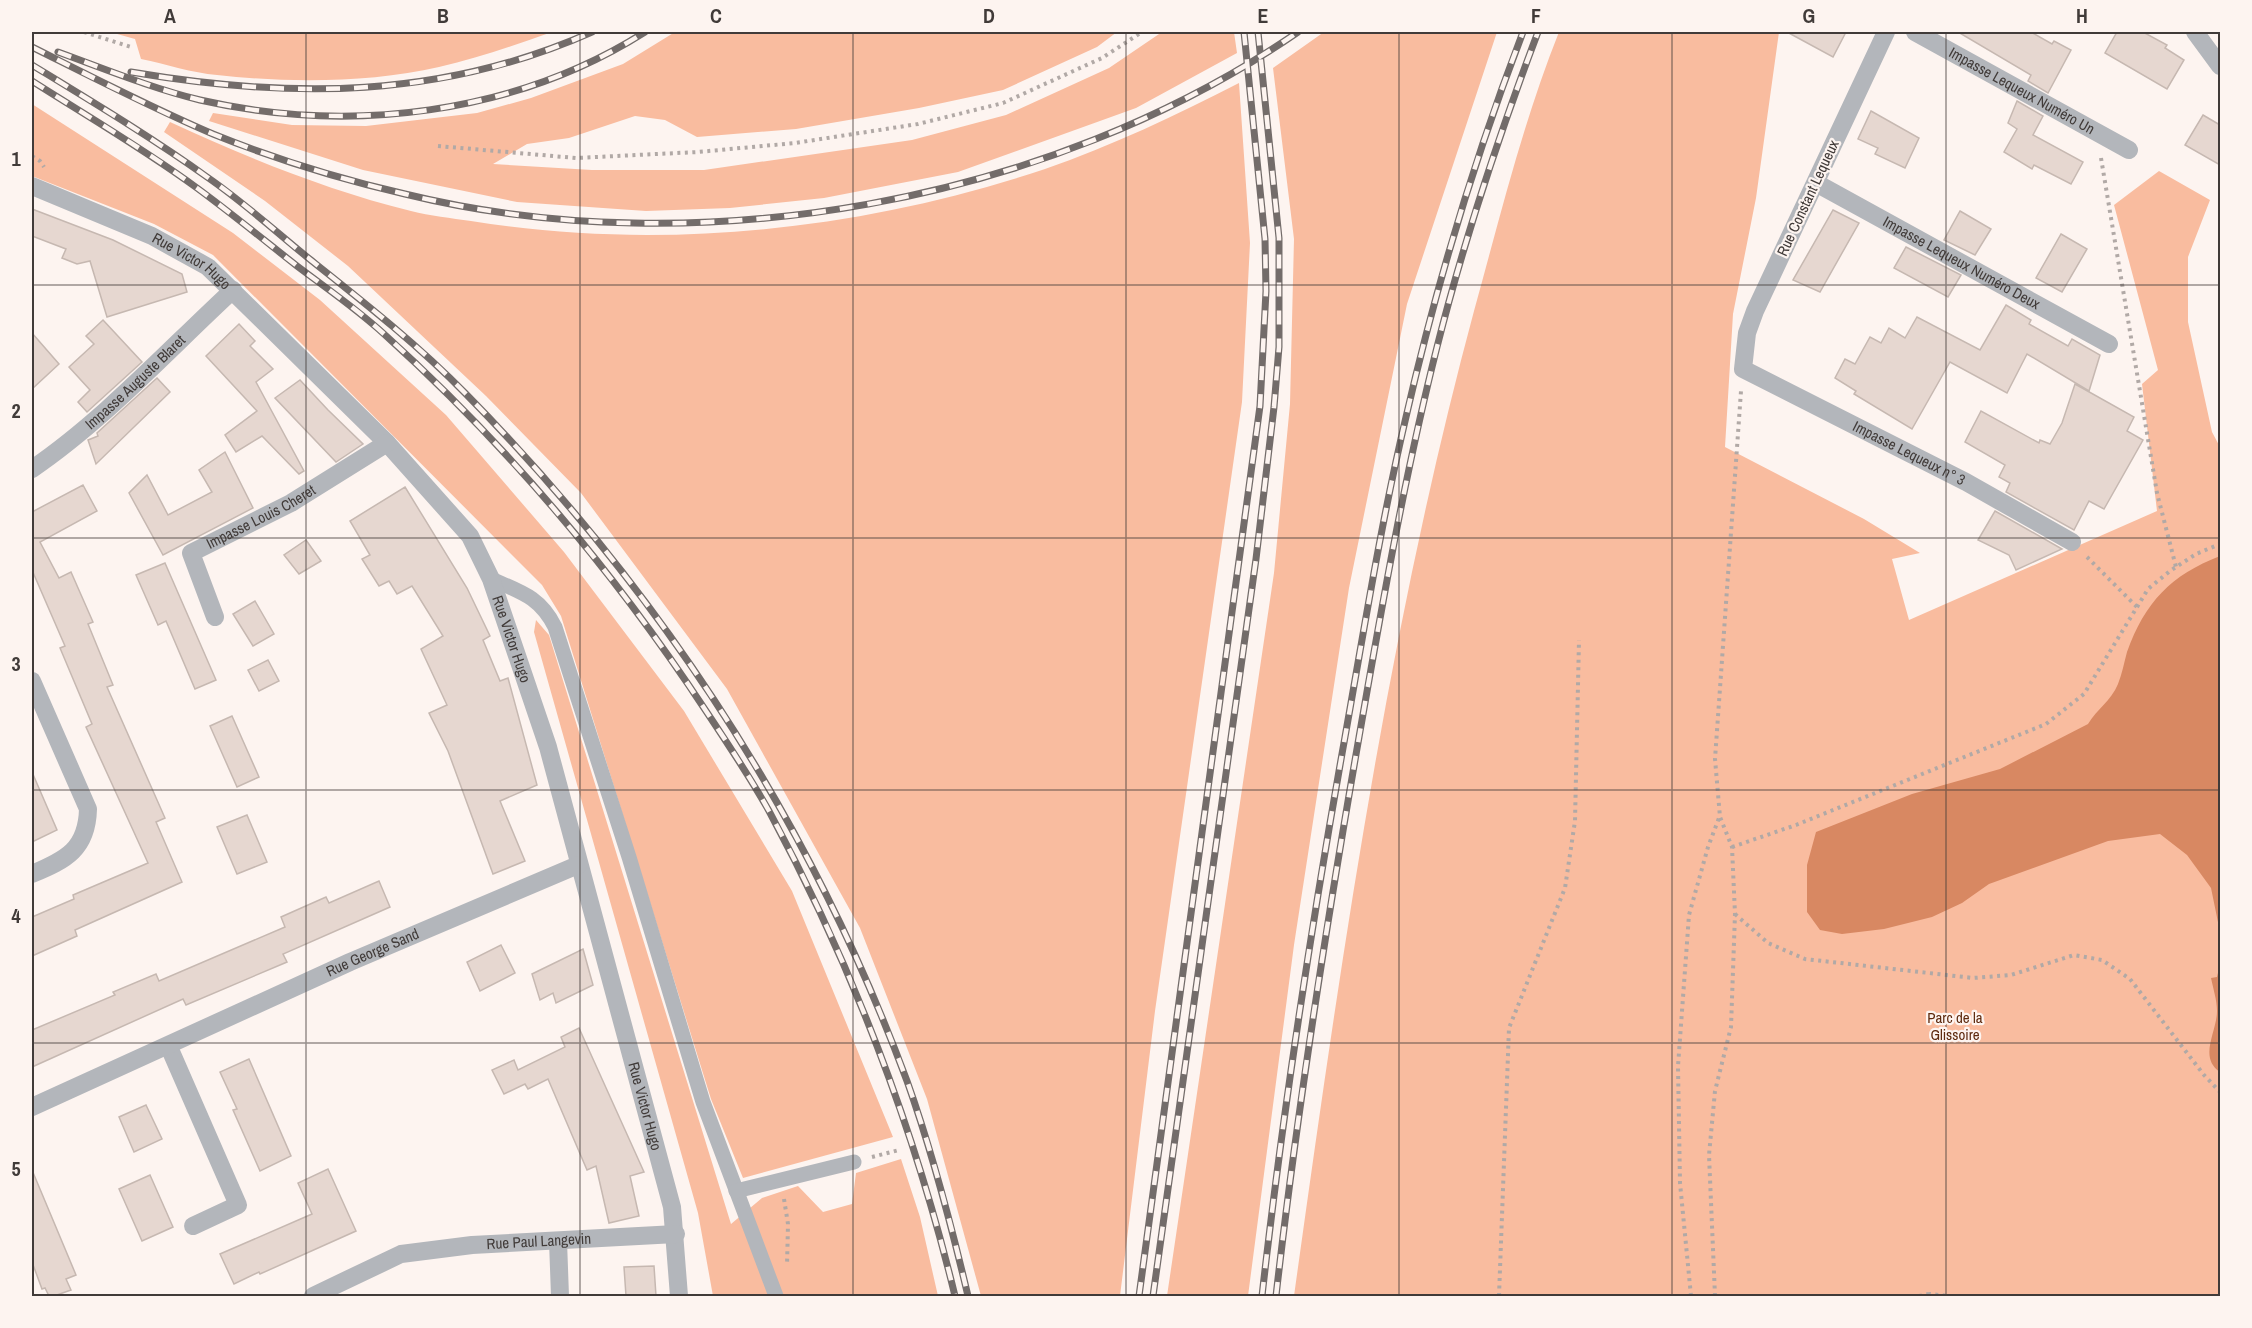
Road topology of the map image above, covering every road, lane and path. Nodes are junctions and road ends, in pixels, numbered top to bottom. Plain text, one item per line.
1 (84, 32) edge
2 (1142, 32) edge
3 (1886, 32) edge
4 (1915, 32) edge
5 (2195, 32) edge
6 (134, 48) dead end
7 (2220, 66) edge
8 (2097, 132) junction
9 (438, 146) dead end
10 (2129, 150) dead end
11 (1816, 183) junction
12 (32, 186) edge
13 (232, 290) junction
14 (2109, 344) dead end
15 (1743, 369) junction
16 (387, 443) junction
17 (32, 469) edge
18 (2072, 542) joint
19 (2220, 544) edge
20 (2176, 567) junction
21 (491, 579) junction
22 (2137, 607) junction
23 (216, 616) dead end
24 (1579, 640) dead end
25 (32, 681) edge
26 (1720, 817) junction
27 (1732, 847) junction
28 (579, 865) junction
29 (32, 874) edge
30 (1735, 914) junction
31 (169, 1047) junction
32 (2220, 1092) edge
33 (32, 1107) edge
34 (899, 1150) dead end
35 (854, 1162) joint
36 (777, 1181) junction
37 (736, 1191) junction
38 (193, 1226) dead end
39 (676, 1234) junction
40 (558, 1241) junction
41 (787, 1276) dead end
42 (1929, 1295) edge
43 (313, 1296) edge
44 (560, 1296) edge
45 (680, 1296) edge
46 (776, 1296) edge
47 (1499, 1296) edge
48 (1691, 1296) edge
49 (1714, 1296) edge
50 (1919, 1296) edge
51 (1949, 1296) edge

1 - 6 path
2 - 9 path
3 - 11 street, Rue Constant Lequeux
4 - 8 street, Impasse Lequeux Numéro Un
5 - 7 street
8 - 10 street, Impasse Lequeux Numéro Un
8 - 20 path
11 - 14 street, Impasse Lequeux Numéro Deux
11 - 15 street, Rue Constant Lequeux
12 - 13 street, Rue Victor Hugo
13 - 16 street, Rue Victor Hugo
13 - 17 street, Impasse Auguste Blaret
15 - 18 street, Impasse Lequeux n° 3
15 - 26 path
16 - 21 street, Rue Victor Hugo
16 - 23 street, Impasse Louis Cheret
18 - 22 path
19 - 20 path
20 - 22 path
21 - 28 street, Rue Victor Hugo
21 - 37 lane
22 - 27 path
24 - 47 path
25 - 29 street
26 - 27 path
26 - 48 path
27 - 30 path
28 - 31 street, Rue George Sand
28 - 39 street, Rue Victor Hugo
30 - 32 path
30 - 49 path
31 - 33 street, Rue George Sand
31 - 38 street
34 - 35 path
35 - 36 lane
36 - 37 lane
36 - 41 path
37 - 46 lane
39 - 40 street, Rue Paul Langevin
39 - 45 street, Rue Victor Hugo
40 - 43 street, Rue Paul Langevin
40 - 44 street
42 - 50 path
42 - 51 path

